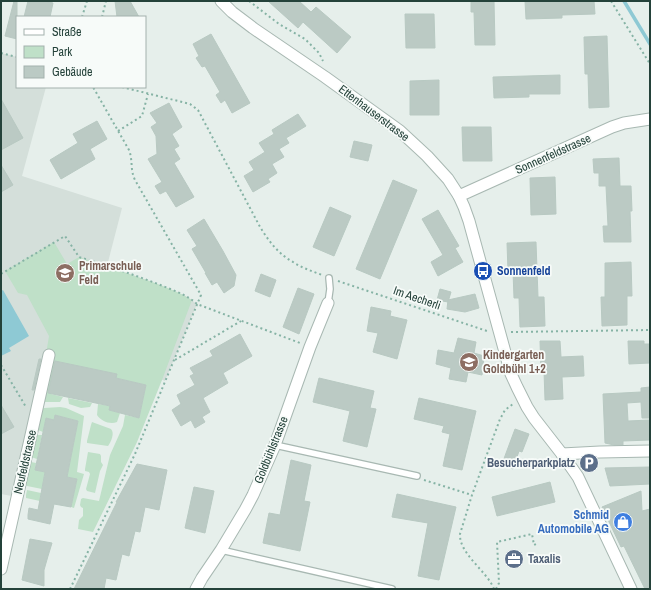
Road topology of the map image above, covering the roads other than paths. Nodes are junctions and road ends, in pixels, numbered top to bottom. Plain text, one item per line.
1 (221, 1) edge
2 (650, 119) edge
3 (459, 196) junction
4 (329, 278) road end
5 (328, 303) joint
6 (49, 355) dead end
7 (275, 445) junction
8 (650, 451) edge
9 (562, 454) junction
10 (417, 476) road end
11 (221, 550) junction
12 (1, 569) edge
13 (196, 589) edge
14 (392, 589) edge
15 (631, 589) edge

1 - 3 street, Ettenhauserstrasse
2 - 3 street, Sonnenfeldstrasse
3 - 9 street, Ettenhauserstrasse
4 - 5 lane
5 - 7 street, Goldbühlstrasse
6 - 12 street, Neufeldstrasse
7 - 10 lane
7 - 11 street, Goldbühlstrasse
8 - 9 street
9 - 15 street, Ettenhauserstrasse
11 - 13 street, Goldbühlstrasse
11 - 14 lane

